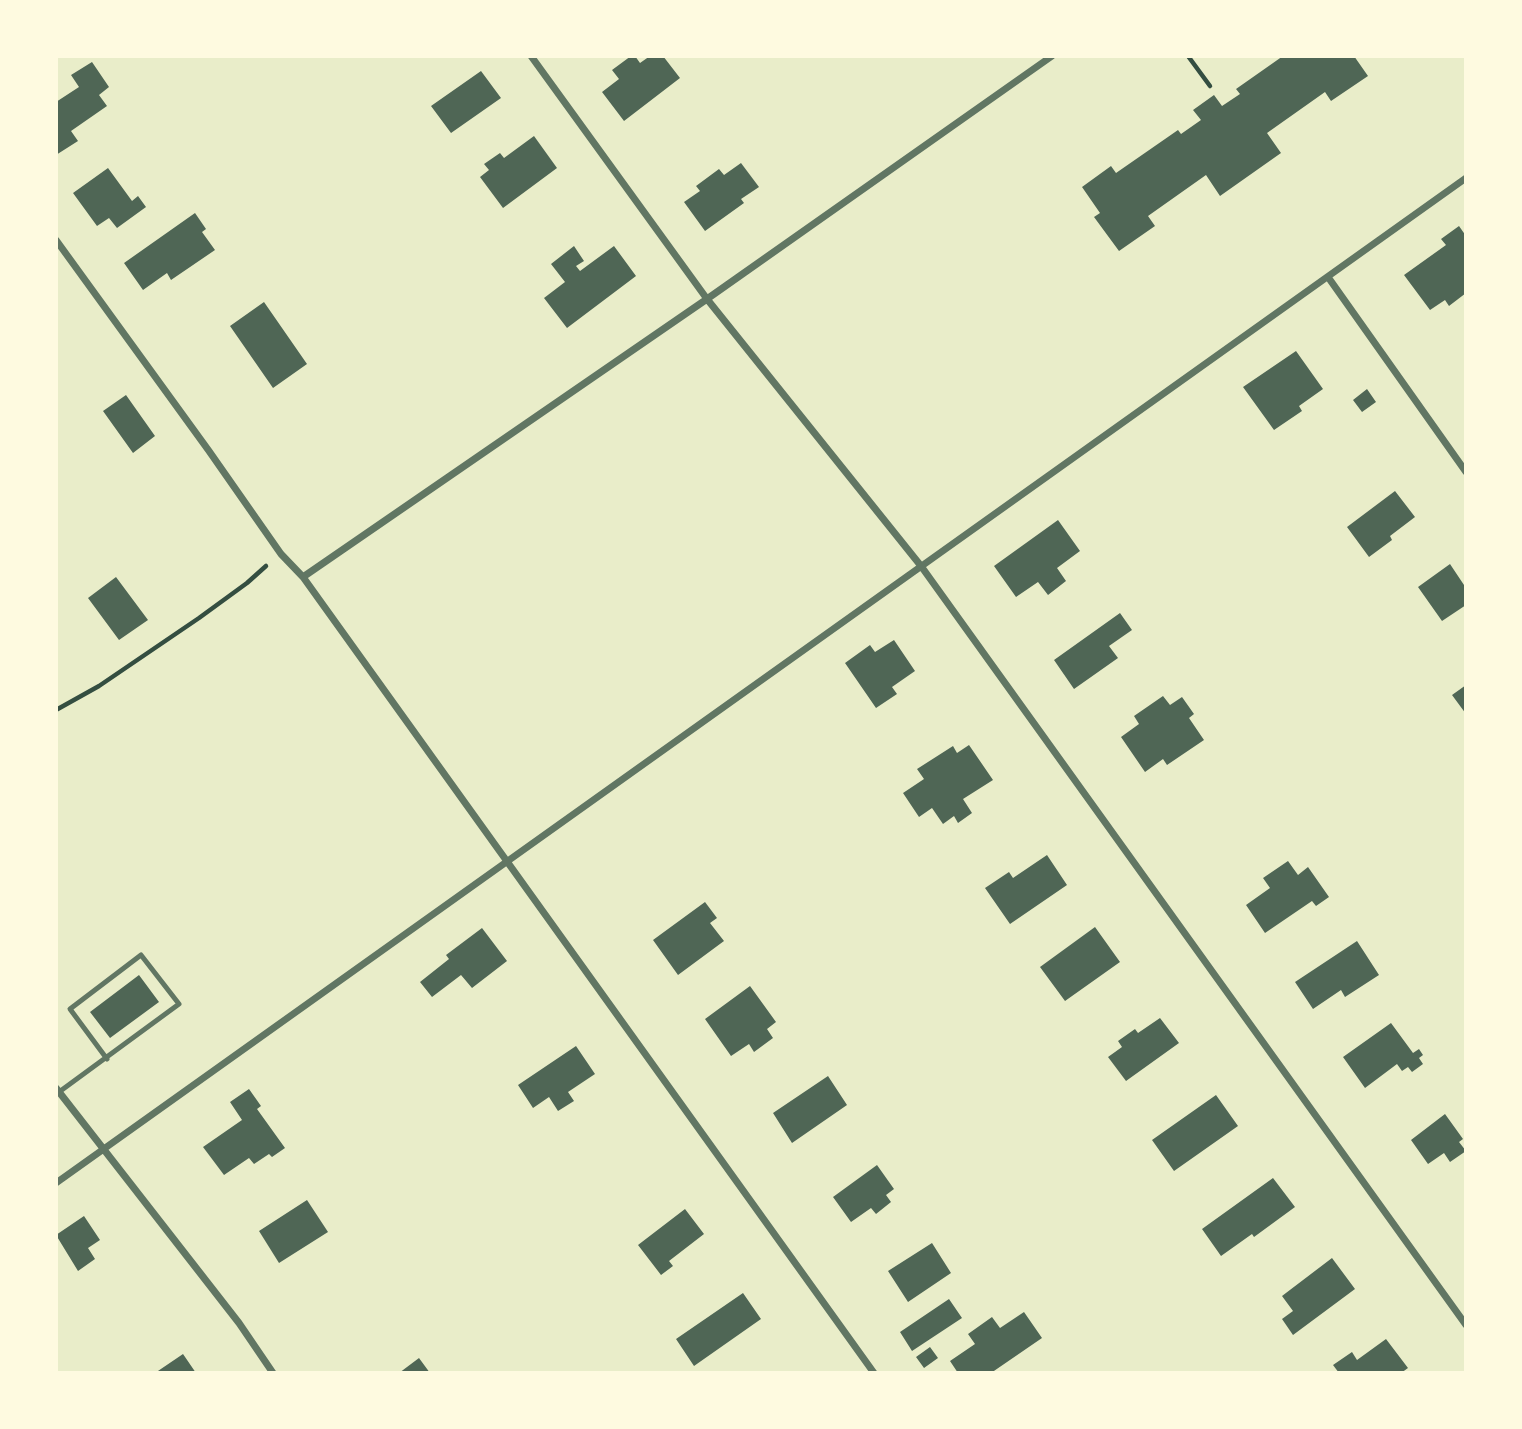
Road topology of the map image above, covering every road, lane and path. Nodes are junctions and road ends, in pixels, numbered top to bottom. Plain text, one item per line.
1 (531, 56) edge
2 (1052, 56) edge
3 (1188, 56) edge
4 (1210, 86) dead end
5 (1466, 178) edge
6 (56, 240) edge
7 (1328, 277) junction
8 (707, 299) junction
9 (1466, 472) edge
10 (281, 554) junction
11 (921, 566) junction
12 (303, 578) junction
13 (56, 710) edge
14 (506, 861) junction
15 (107, 1059) junction
16 (58, 1090) edge
17 (105, 1148) junction
18 (56, 1183) edge
19 (1466, 1325) edge
20 (273, 1373) edge
21 (874, 1373) edge

1 - 8 street
2 - 8 street
3 - 4 path
5 - 7 street
6 - 10 street
7 - 9 street
7 - 11 street
8 - 11 street
8 - 12 street
10 - 12 street
10 - 13 path
11 - 14 street
11 - 19 street
12 - 14 street
14 - 17 street
14 - 21 street
15 - 15 lane
15 - 16 lane
16 - 17 street
17 - 18 street
17 - 20 street

